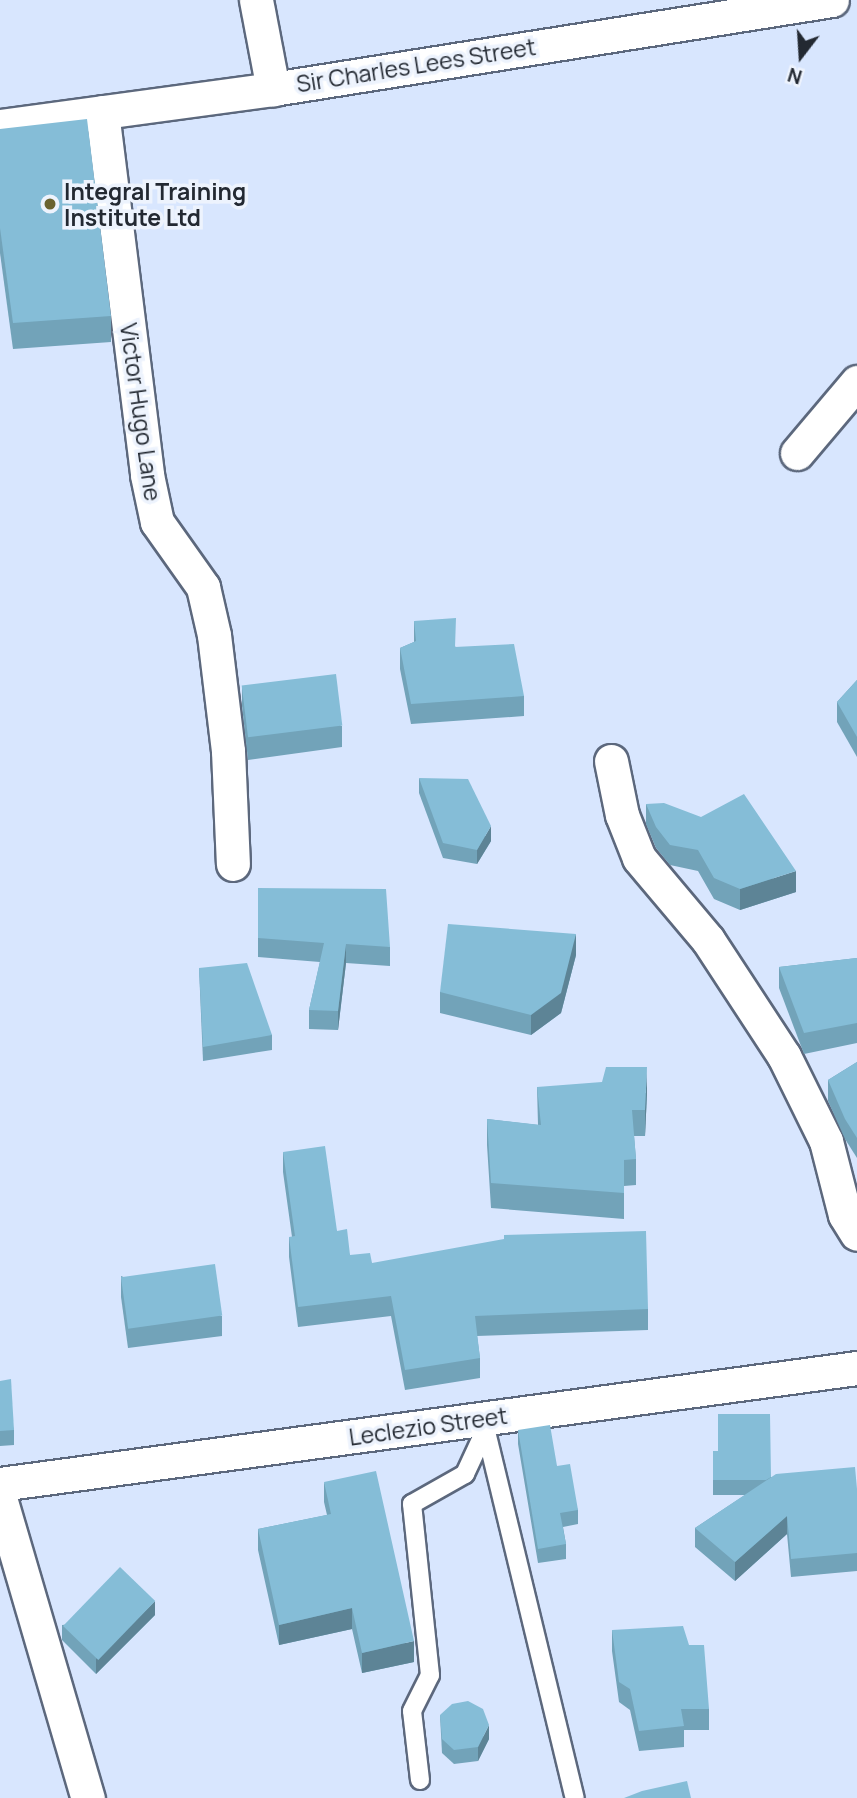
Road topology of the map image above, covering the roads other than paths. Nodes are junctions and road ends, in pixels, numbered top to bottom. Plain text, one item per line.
1 (256, 0) edge
2 (832, 0) edge
3 (656, 13) edge
4 (272, 89) junction
5 (102, 112) junction
6 (0, 125) edge
7 (857, 382) edge
8 (797, 453) dead end
9 (611, 761) dead end
10 (233, 864) dead end
11 (857, 1234) edge
12 (857, 1368) edge
13 (484, 1425) junction
14 (0, 1484) edge
15 (0, 1498) edge
16 (420, 1780) dead end
17 (88, 1798) edge
18 (575, 1798) edge

1 - 4 street
2 - 3 street, Sir Charles Lees Street
3 - 4 street, Sir Charles Lees Street
4 - 5 street, Sir Charles Lees Street
5 - 6 street, Sir Charles Lees Street
5 - 10 street, Victor Hugo Lane
7 - 8 street
9 - 11 street
12 - 13 street, Leclezio Street
13 - 14 street, Leclezio Street
13 - 16 lane
13 - 18 lane
15 - 17 street

